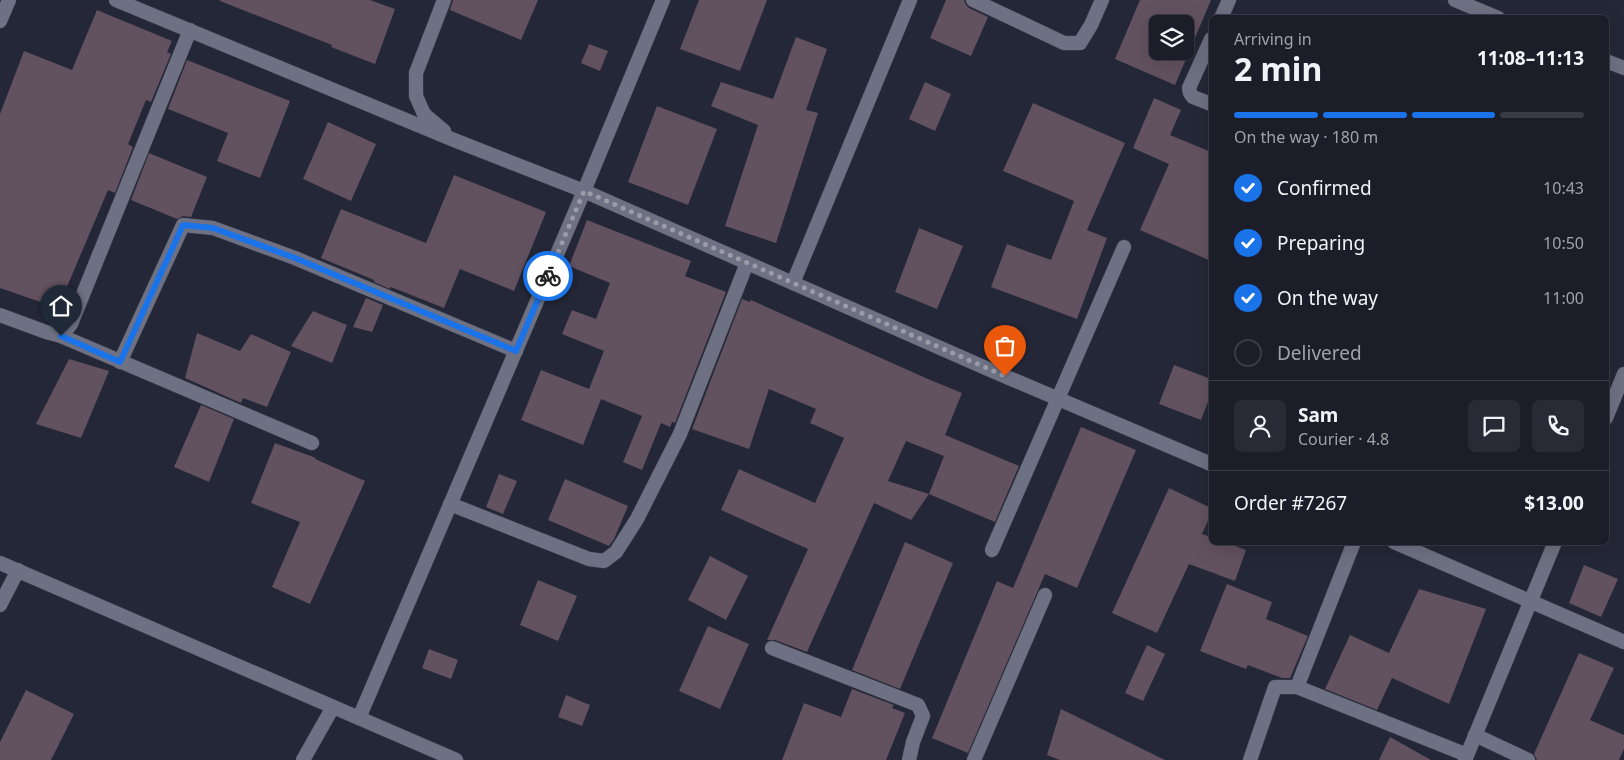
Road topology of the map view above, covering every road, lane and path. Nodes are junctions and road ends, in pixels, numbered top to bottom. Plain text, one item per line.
1 (9, 0) edge
2 (116, 0) edge
3 (444, 0) edge
4 (663, 0) edge
5 (910, 0) edge
6 (973, 0) edge
7 (1102, 0) edge
8 (1229, 0) edge
9 (1455, 0) edge
10 (1222, 15) edge
11 (1491, 15) edge
12 (0, 21) edge
13 (190, 30) junction
14 (1209, 44) edge
15 (1609, 62) edge
16 (1624, 68) edge
17 (1209, 103) edge
18 (454, 140) junction
19 (584, 191) junction
20 (1124, 247) dead end
21 (747, 263) junction
22 (793, 283) junction
23 (0, 315) edge
24 (61, 336) junction
25 (516, 351) junction
26 (120, 362) junction
27 (1624, 374) edge
28 (1058, 397) junction
29 (1609, 411) edge
30 (312, 443) dead end
31 (1209, 463) edge
32 (450, 504) junction
33 (1353, 545) edge
34 (1401, 545) edge
35 (1554, 545) edge
36 (992, 550) dead end
37 (0, 563) edge
38 (18, 570) junction
39 (1045, 595) dead end
40 (1531, 602) junction
41 (0, 605) edge
42 (1624, 642) edge
43 (772, 648) dead end
44 (1297, 688) junction
45 (333, 706) junction
46 (359, 718) junction
47 (1475, 735) junction
48 (1466, 757) edge
49 (303, 760) edge
50 (456, 760) edge
51 (909, 760) edge
52 (974, 760) edge
53 (1250, 760) edge
54 (1528, 760) edge

1 - 12 street
2 - 13 street
3 - 18 street
4 - 19 street
5 - 22 street
6 - 7 street
8 - 10 street
9 - 11 street
13 - 18 street
13 - 24 street
14 - 17 street
15 - 16 street
18 - 19 street
19 - 21 street
19 - 25 street
20 - 28 street
21 - 22 street
21 - 32 street
22 - 28 street
23 - 24 street
24 - 26 street
25 - 26 street
25 - 32 street
26 - 30 street
27 - 29 street
28 - 31 street
28 - 36 street
32 - 46 street
33 - 44 street
34 - 40 street
35 - 40 street
37 - 38 street
38 - 41 street
38 - 45 street
39 - 52 street
40 - 42 street
40 - 47 street
43 - 51 street
44 - 48 street
44 - 53 street
45 - 46 street
45 - 49 street
46 - 50 street
47 - 48 street
47 - 54 street

